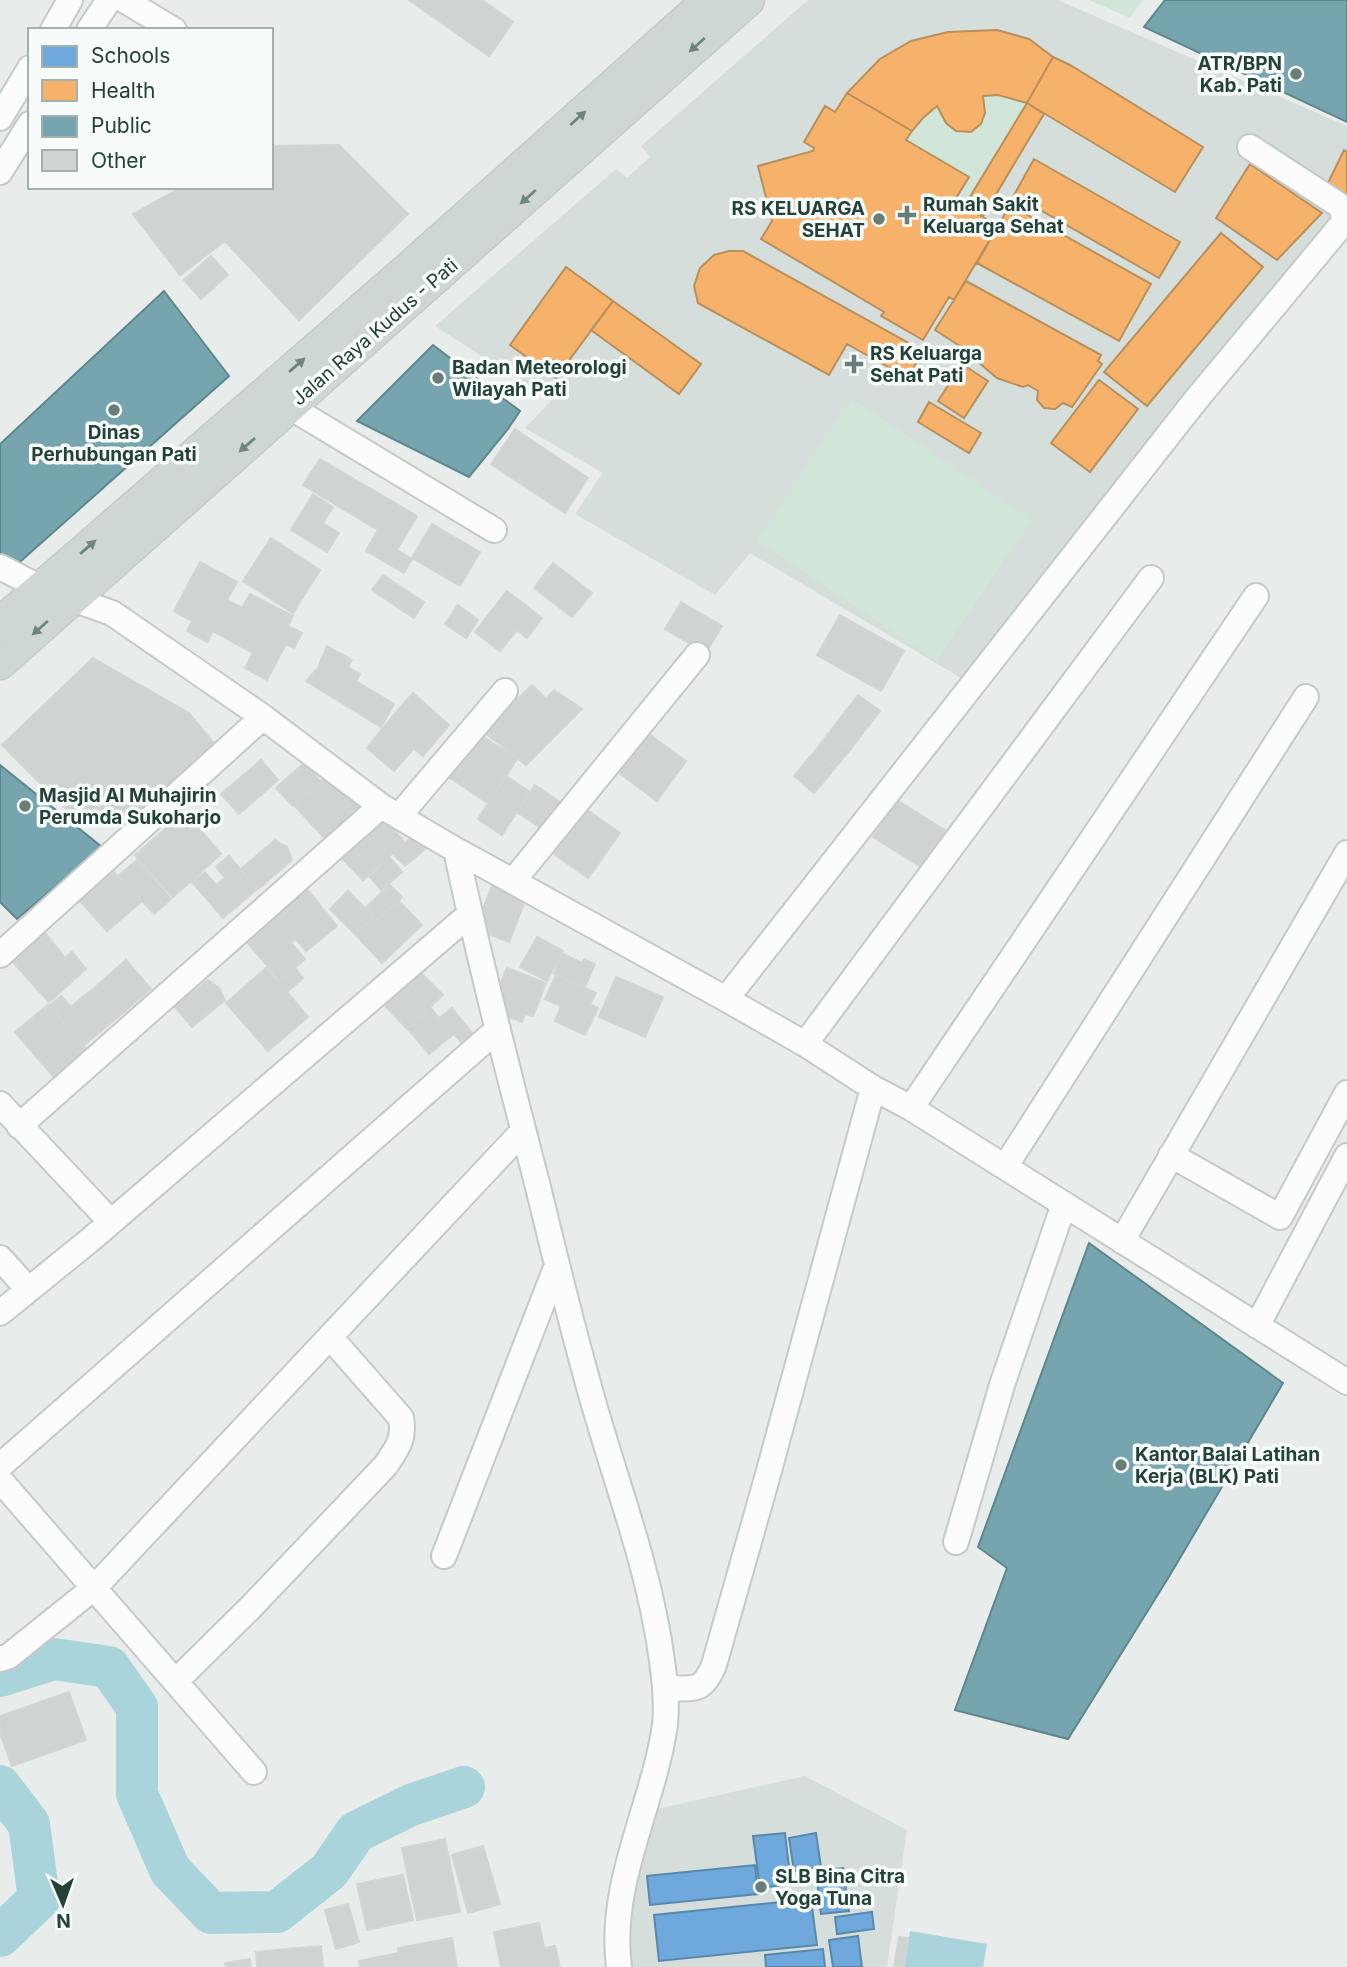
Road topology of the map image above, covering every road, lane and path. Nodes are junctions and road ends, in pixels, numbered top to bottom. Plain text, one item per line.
1 (70, 0) edge
2 (109, 0) edge
3 (124, 0) edge
4 (709, 0) edge
5 (748, 0) edge
6 (54, 28) edge
7 (90, 28) edge
8 (171, 28) edge
9 (28, 71) edge
10 (0, 118) edge
11 (28, 127) edge
12 (1250, 147) dead end
13 (0, 172) edge
14 (290, 407) junction
15 (494, 530) dead end
16 (0, 567) edge
17 (1151, 578) dead end
18 (41, 588) junction
19 (1256, 596) dead end
20 (72, 599) junction
21 (0, 624) edge
22 (697, 655) dead end
23 (0, 663) edge
24 (505, 691) dead end
25 (1306, 697) dead end
26 (263, 718) junction
27 (390, 811) junction
28 (457, 850) junction
29 (1347, 853) edge
30 (513, 881) junction
31 (470, 914) junction
32 (4, 945) edge
33 (726, 999) junction
34 (498, 1029) junction
35 (804, 1044) junction
36 (873, 1088) junction
37 (1347, 1093) edge
38 (0, 1104) edge
39 (911, 1108) junction
40 (19, 1126) junction
41 (523, 1131) junction
42 (1171, 1155) junction
43 (1347, 1156) edge
44 (1005, 1167) junction
45 (1064, 1204) junction
46 (111, 1222) junction
47 (1122, 1241) junction
48 (0, 1258) edge
49 (557, 1265) junction
50 (28, 1289) junction
51 (0, 1313) edge
52 (1257, 1326) junction
53 (330, 1337) junction
54 (1347, 1381) edge
55 (0, 1466) edge
56 (0, 1480) edge
57 (956, 1542) dead end
58 (444, 1556) dead end
59 (95, 1587) junction
60 (0, 1659) edge
61 (176, 1681) junction
62 (665, 1688) junction
63 (254, 1772) dead end
64 (619, 1967) edge

1 - 6 street
2 - 7 street
3 - 8 street
18 -> 4 main road, Jalan Raya Kudus - Pati
5 -> 14 main road, Jalan Raya Kudus - Pati
9 - 10 street
11 - 13 street
12 - 33 street
14 - 15 street
14 -> 20 main road, Jalan Raya Kudus - Pati
16 - 18 street
17 - 35 street
18 - 20 street
18 - 21 main road, Jalan Raya Kudus - Pati
19 - 39 street
20 -> 23 main road, Jalan Raya Kudus - Pati
20 - 26 street
22 - 30 street
24 - 27 street
25 - 44 street
26 - 27 street
26 - 32 street
27 - 28 street
27 - 40 street
28 - 30 street
28 - 31 street
29 - 42 street
30 - 33 street
31 - 34 street
31 - 46 street
33 - 35 street
34 - 41 street
34 - 55 street
35 - 36 street
36 - 39 street
36 - 62 street
37 - 42 street
38 - 40 street
39 - 44 street
40 - 46 street
41 - 49 street
41 - 53 street
42 - 47 street
43 - 52 street
44 - 45 street
45 - 47 street
45 - 57 street
46 - 50 street
47 - 52 street
48 - 50 street
49 - 58 street
49 - 62 street
50 - 51 street
52 - 54 street
53 - 59 street
53 - 61 street
56 - 59 street
59 - 60 street
59 - 61 street
61 - 63 street
62 - 64 street

